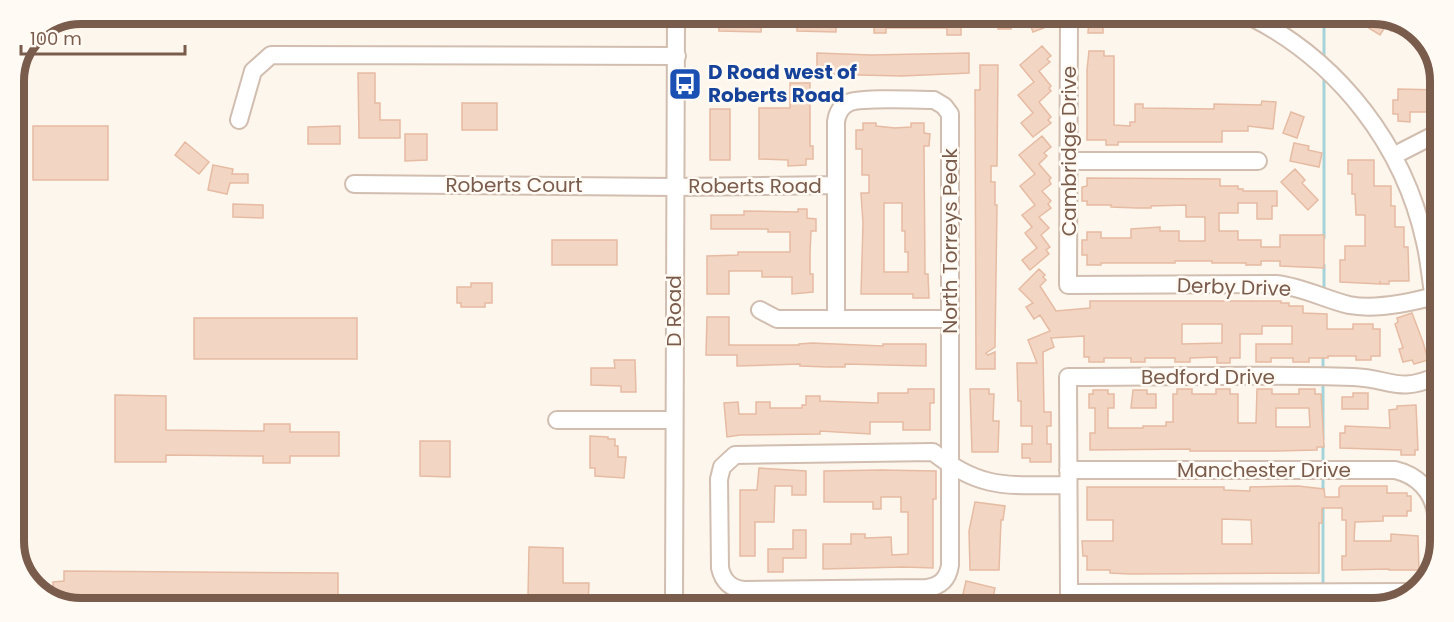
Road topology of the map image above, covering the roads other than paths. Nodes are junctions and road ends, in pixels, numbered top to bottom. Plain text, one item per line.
1 (676, 24) edge
2 (1069, 24) edge
3 (1262, 24) edge
4 (677, 56) junction
5 (239, 120) dead end
6 (1430, 137) edge
7 (1393, 156) junction
8 (1069, 161) junction
9 (1258, 161) dead end
10 (354, 184) dead end
11 (836, 185) junction
12 (674, 187) junction
13 (1430, 266) edge
14 (1068, 285) joint
15 (1430, 296) edge
16 (760, 310) dead end
17 (837, 319) junction
18 (950, 319) junction
19 (1430, 379) edge
20 (557, 420) dead end
21 (674, 420) junction
22 (950, 465) junction
23 (1068, 478) junction
24 (1430, 495) edge
25 (1398, 592) edge
26 (674, 598) edge

1 - 4 street, D Road
2 - 8 street, Cambridge Drive
3 - 7 street
4 - 5 street
4 - 12 street, D Road
6 - 7 street
7 - 13 street
8 - 9 street
8 - 14 street, Cambridge Drive
10 - 12 street, Roberts Court
11 - 12 street, Roberts Road
11 - 17 street
11 - 18 street, North Torreys Peak
12 - 21 street, D Road
14 - 15 street, Derby Drive
16 - 17 street
17 - 18 street
18 - 22 street, North Torreys Peak
19 - 23 street, Bedford Drive
20 - 21 street
21 - 26 street, D Road
22 - 22 street, North Torreys Peak
22 - 23 street, Manchester Drive
23 - 24 street, Manchester Drive
23 - 25 street

